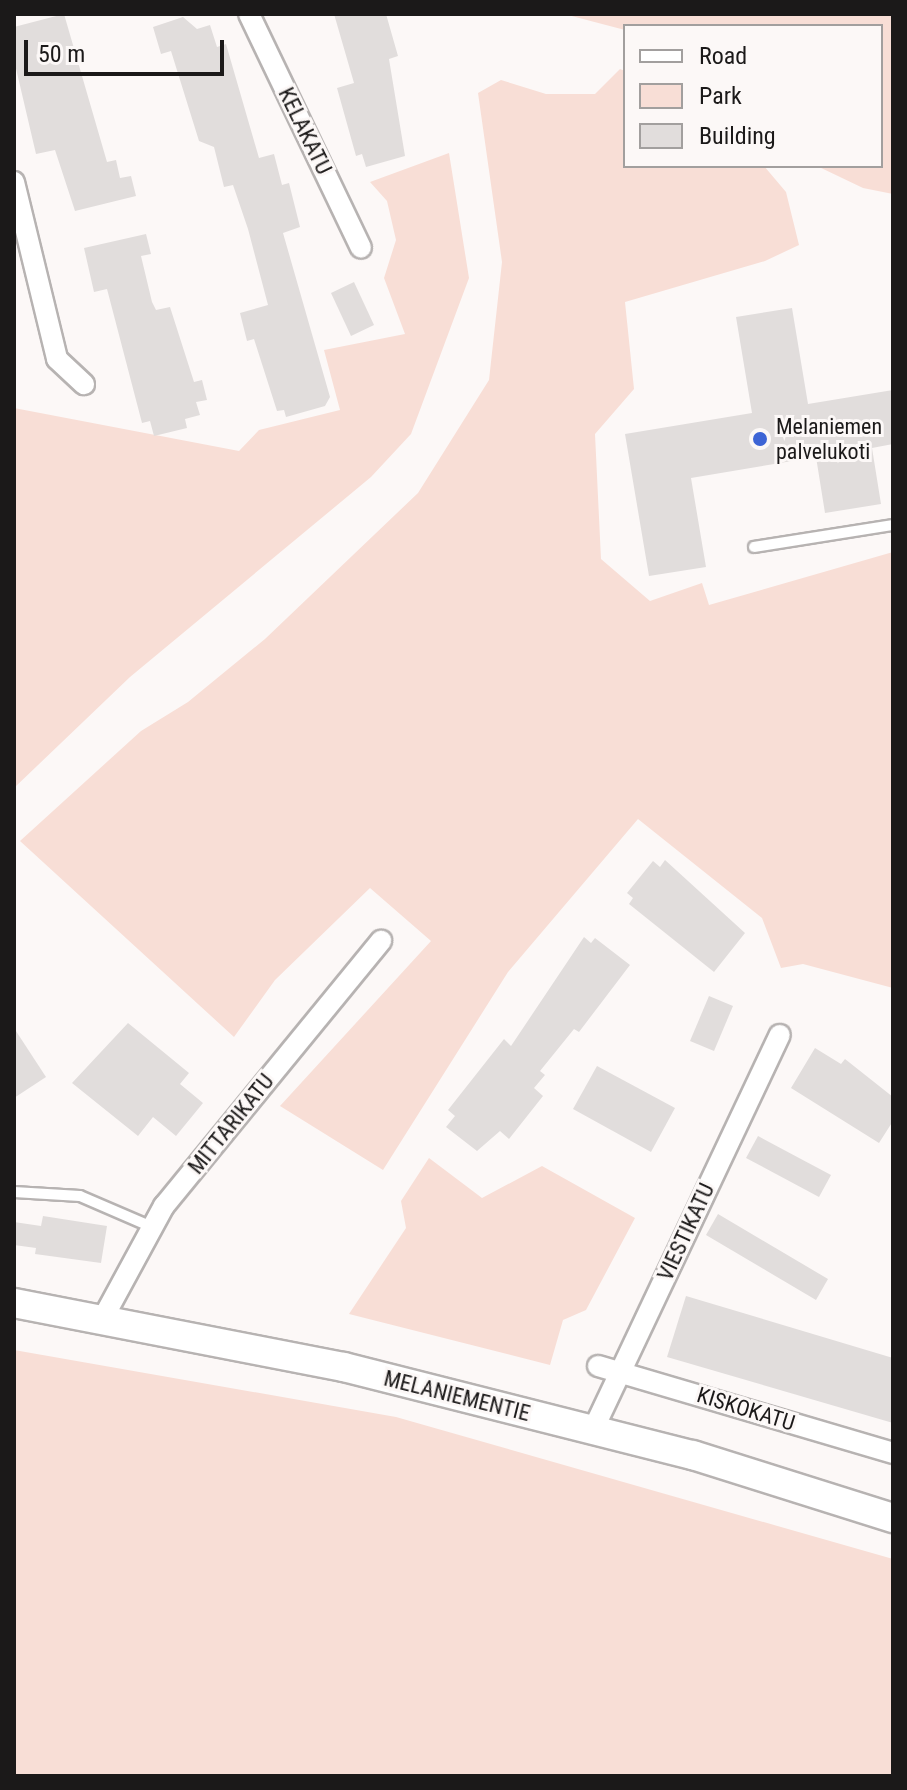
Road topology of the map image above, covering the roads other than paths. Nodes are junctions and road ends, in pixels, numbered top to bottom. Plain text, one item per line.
1 (249, 14) edge
2 (14, 182) edge
3 (361, 248) dead end
4 (84, 384) dead end
5 (893, 525) edge
6 (754, 547) dead end
7 (381, 941) dead end
8 (780, 1035) dead end
9 (14, 1192) edge
10 (152, 1227) junction
11 (14, 1303) edge
12 (102, 1320) junction
13 (598, 1366) dead end
14 (620, 1371) junction
15 (593, 1430) junction
16 (893, 1453) edge
17 (893, 1518) edge

1 - 3 street, KELAKATU
2 - 4 street
5 - 6 lane
7 - 10 street, MITTARIKATU
8 - 14 street, VIESTIKATU
9 - 10 lane
10 - 12 street, MITTARIKATU
11 - 12 main road, MELANIEMENTIE
12 - 15 main road, MELANIEMENTIE
13 - 14 street, KISKOKATU
14 - 15 street, VIESTIKATU
14 - 16 street, KISKOKATU
15 - 17 main road, MELANIEMENTIE

